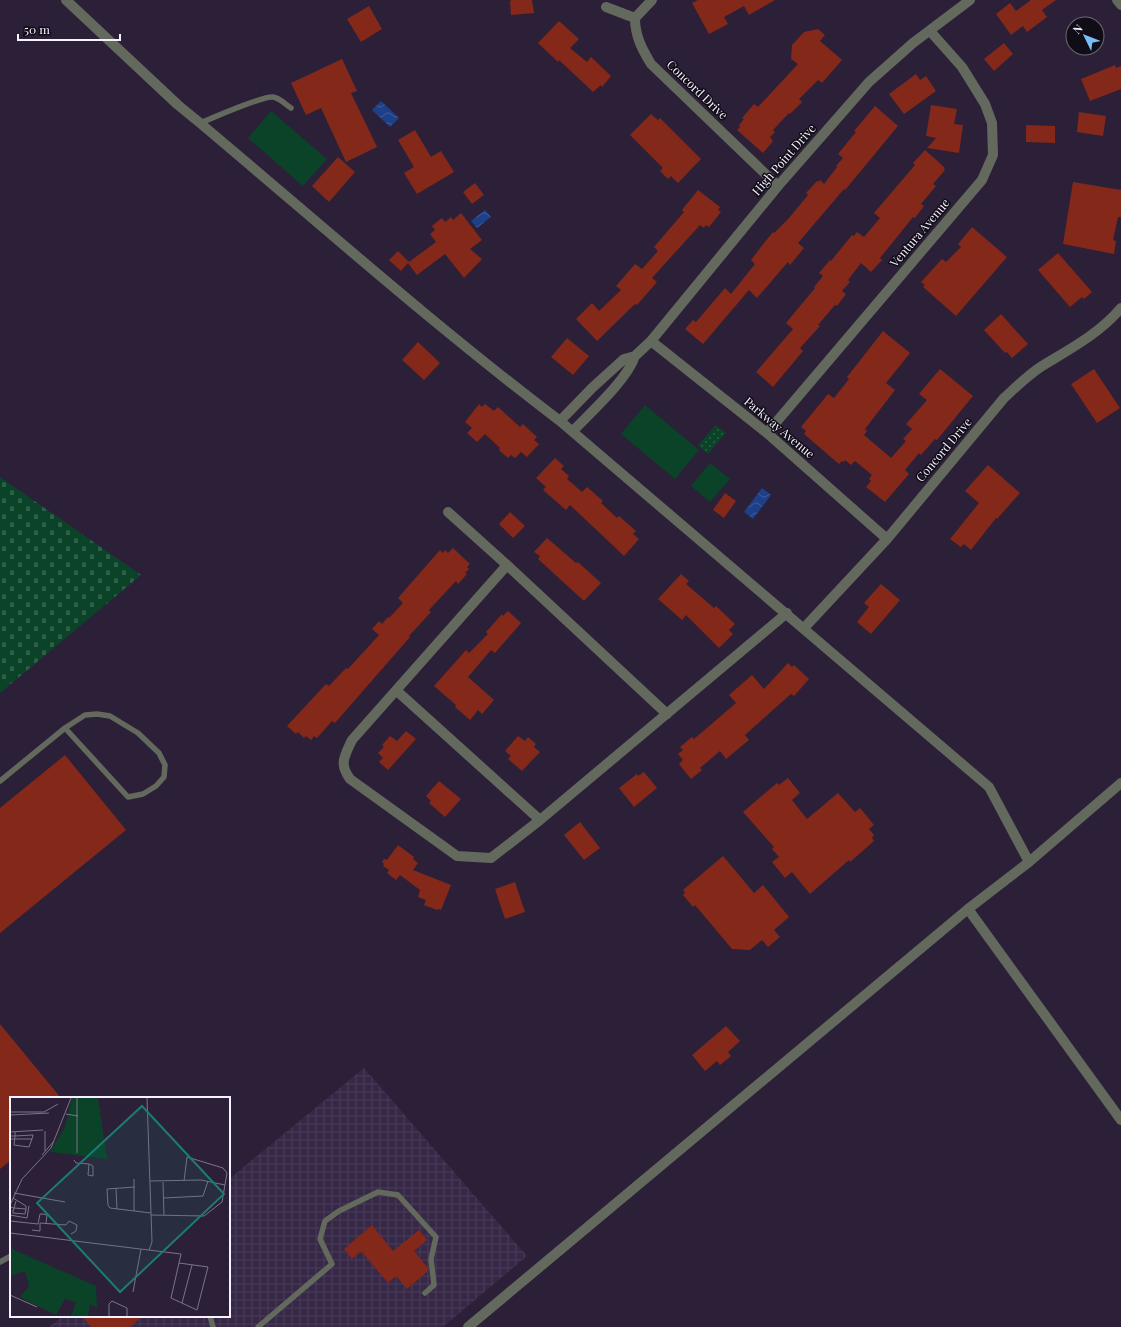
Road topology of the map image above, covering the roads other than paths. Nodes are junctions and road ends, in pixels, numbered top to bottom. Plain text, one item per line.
1 (66, 0) edge
2 (652, 0) edge
3 (970, 0) edge
4 (1117, 0) edge
5 (1121, 5) edge
6 (606, 7) dead end
7 (635, 18) junction
8 (930, 31) junction
9 (291, 108) dead end
10 (200, 123) junction
11 (778, 186) junction
12 (1121, 308) edge
13 (651, 341) junction
14 (635, 356) junction
15 (560, 421) junction
16 (573, 431) junction
17 (767, 433) junction
18 (448, 512) dead end
19 (887, 539) junction
20 (507, 565) junction
21 (787, 613) junction
22 (804, 628) junction
23 (397, 691) junction
24 (667, 714) junction
25 (65, 728) junction
26 (0, 780) edge
27 (1121, 783) edge
28 (540, 820) junction
29 (1029, 862) junction
30 (968, 909) junction
31 (1121, 1120) edge
32 (10, 1257) edge
33 (0, 1262) edge
34 (425, 1293) dead end
35 (210, 1317) edge
36 (213, 1327) edge
37 (258, 1327) edge
38 (468, 1327) edge

1 - 10 street
2 - 7 street
3 - 8 street, High Point Drive
4 - 5 street
6 - 7 street
7 - 11 street, Concord Drive
8 - 11 street, High Point Drive
8 - 17 street, Ventura Avenue
9 - 10 lane
10 - 15 street
11 - 13 street, High Point Drive
12 - 19 street, Concord Drive
13 - 14 street, High Point Drive
13 - 17 street, Parkway Avenue
14 - 15 street, High Point Drive
14 - 16 street, High Point Drive
15 - 16 street
16 - 21 street
17 - 19 street, Parkway Avenue
18 - 20 street
19 - 22 street, Concord Drive
20 - 23 street
20 - 24 street
21 - 22 street
21 - 24 street
22 - 29 street
23 - 28 street
23 - 28 street
24 - 28 street
25 - 25 lane
25 - 26 lane
27 - 29 street
29 - 30 street
30 - 31 street
30 - 38 street
32 - 33 lane
34 - 37 lane
35 - 36 lane

